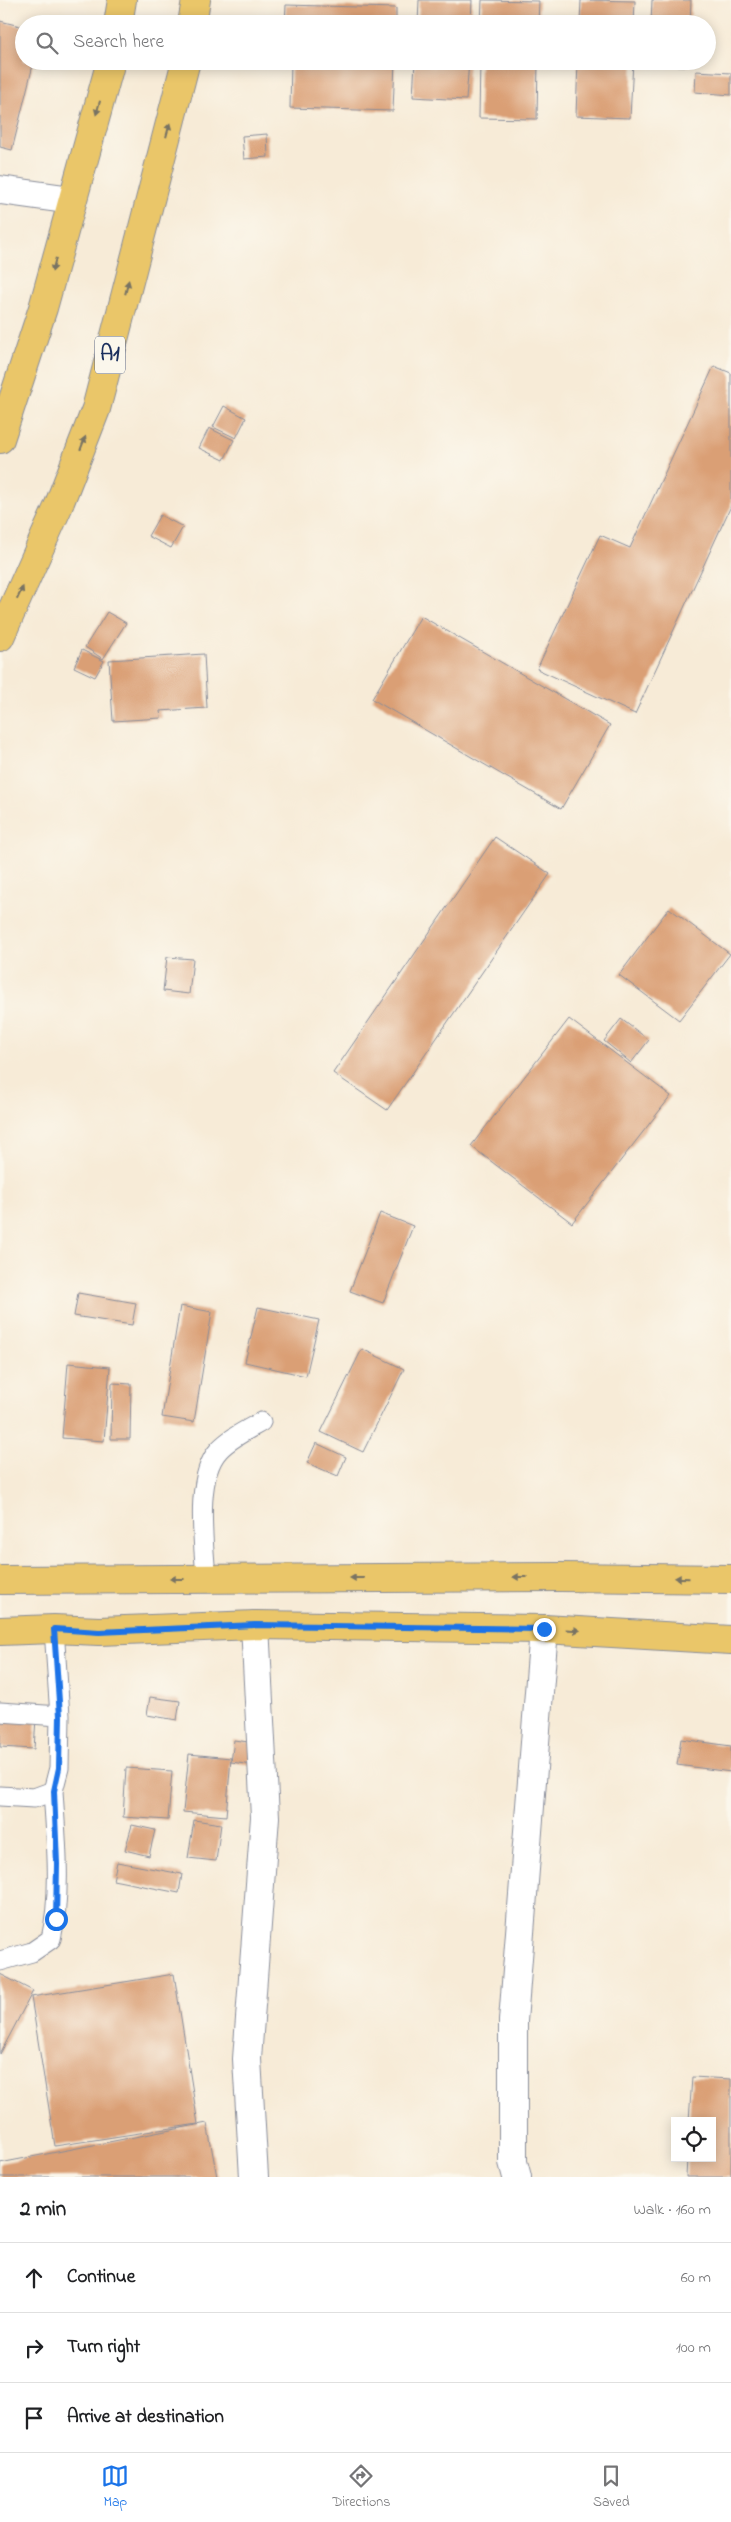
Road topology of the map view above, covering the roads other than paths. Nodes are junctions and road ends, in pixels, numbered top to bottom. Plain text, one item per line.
1 (122, 0) edge
2 (196, 0) edge
3 (120, 15) edge
4 (194, 15) edge
5 (108, 70) edge
6 (184, 70) edge
7 (0, 190) edge
8 (72, 200) junction
9 (0, 439) edge
10 (0, 637) edge
11 (261, 1422) dead end
12 (206, 1578) junction
13 (731, 1578) edge
14 (0, 1580) edge
15 (255, 1625) junction
16 (54, 1629) junction
17 (544, 1629) junction
18 (0, 1631) edge
19 (731, 1640) edge
20 (0, 1712) edge
21 (60, 1716) junction
22 (54, 1791) junction
23 (0, 1796) edge
24 (0, 1961) edge
25 (254, 2177) edge
26 (517, 2177) edge

1 - 3 main road
2 - 4 main road
5 -> 8 main road
10 -> 6 main road, A1
7 - 8 street
8 -> 9 main road
11 - 12 lane
13 -> 12 main road
12 -> 14 main road
15 - 16 main road
15 - 17 main road
15 - 25 street
16 - 18 main road
16 - 21 lane
17 -> 19 main road
17 - 26 street
20 - 21 lane
21 - 22 lane
22 - 23 lane
22 - 24 lane

